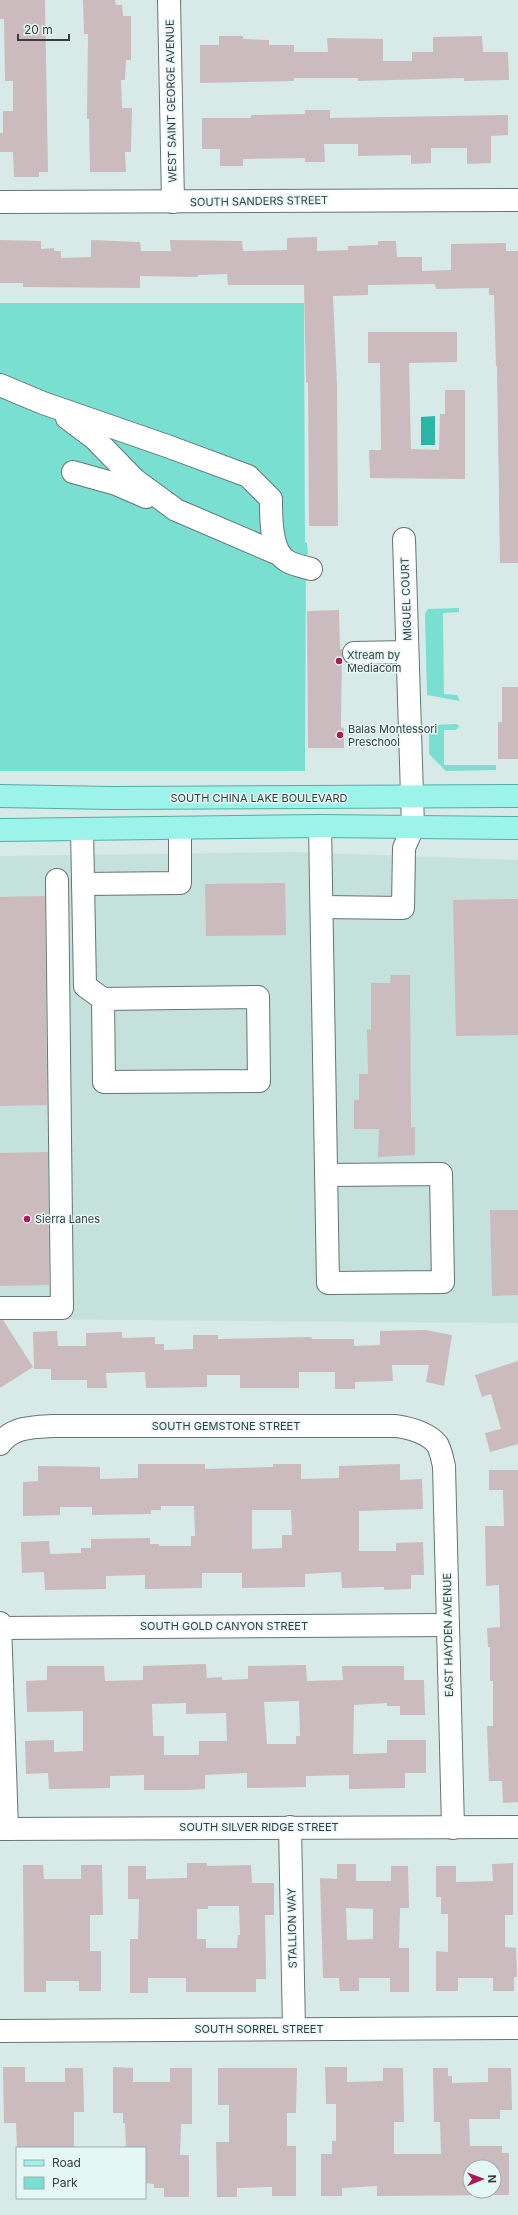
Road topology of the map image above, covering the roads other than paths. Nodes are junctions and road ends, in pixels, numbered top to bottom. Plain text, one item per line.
1 (169, 0) edge
2 (518, 200) edge
3 (0, 202) edge
4 (173, 202) junction
5 (0, 385) edge
6 (43, 403) junction
7 (73, 472) dead end
8 (176, 510) junction
9 (404, 539) dead end
10 (281, 555) junction
11 (311, 569) dead end
12 (407, 652) junction
13 (354, 653) dead end
14 (0, 796) edge
15 (518, 796) edge
16 (413, 797) junction
17 (320, 826) junction
18 (413, 827) junction
19 (180, 828) junction
20 (518, 828) edge
21 (82, 829) junction
22 (0, 830) edge
23 (57, 880) dead end
24 (83, 884) junction
25 (322, 907) junction
26 (103, 999) junction
27 (326, 1176) junction
28 (0, 1308) edge
29 (6, 1438) edge
30 (437, 1444) joint
31 (0, 1623) edge
32 (448, 1625) junction
33 (0, 1628) edge
34 (290, 1827) junction
35 (518, 1827) edge
36 (453, 1828) junction
37 (3, 1830) edge
38 (518, 2028) edge
39 (294, 2029) junction
40 (0, 2031) edge

1 - 4 street, WEST SAINT GEORGE AVENUE
2 - 4 street, SOUTH SANDERS STREET
3 - 4 street, SOUTH SANDERS STREET
5 - 6 street
6 - 8 street
6 - 10 street
7 - 8 street
8 - 10 street
9 - 12 street, MIGUEL COURT
10 - 11 street
12 - 13 street
12 - 16 street, MIGUEL COURT
14 - 16 main road, SOUTH CHINA LAKE BOULEVARD
15 - 16 main road, SOUTH CHINA LAKE BOULEVARD
16 - 18 street, MIGUEL COURT
17 - 18 main road
17 - 19 main road
17 - 25 street
18 - 20 main road
18 - 25 street
19 - 21 main road
19 - 24 street
21 - 22 main road
21 - 24 street
23 - 28 street
24 - 26 street
25 - 27 street
26 - 26 street
27 - 27 street
29 - 30 street, SOUTH GEMSTONE STREET
30 - 32 street, EAST HAYDEN AVENUE
31 - 33 street
32 - 33 street, SOUTH GOLD CANYON STREET
32 - 36 street, EAST HAYDEN AVENUE
33 - 37 street
34 - 36 street, SOUTH SILVER RIDGE STREET
34 - 37 street, SOUTH SILVER RIDGE STREET
34 - 39 street, STALLION WAY
35 - 36 street, SOUTH SILVER RIDGE STREET
38 - 39 street, SOUTH SORREL STREET
39 - 40 street, SOUTH SORREL STREET

